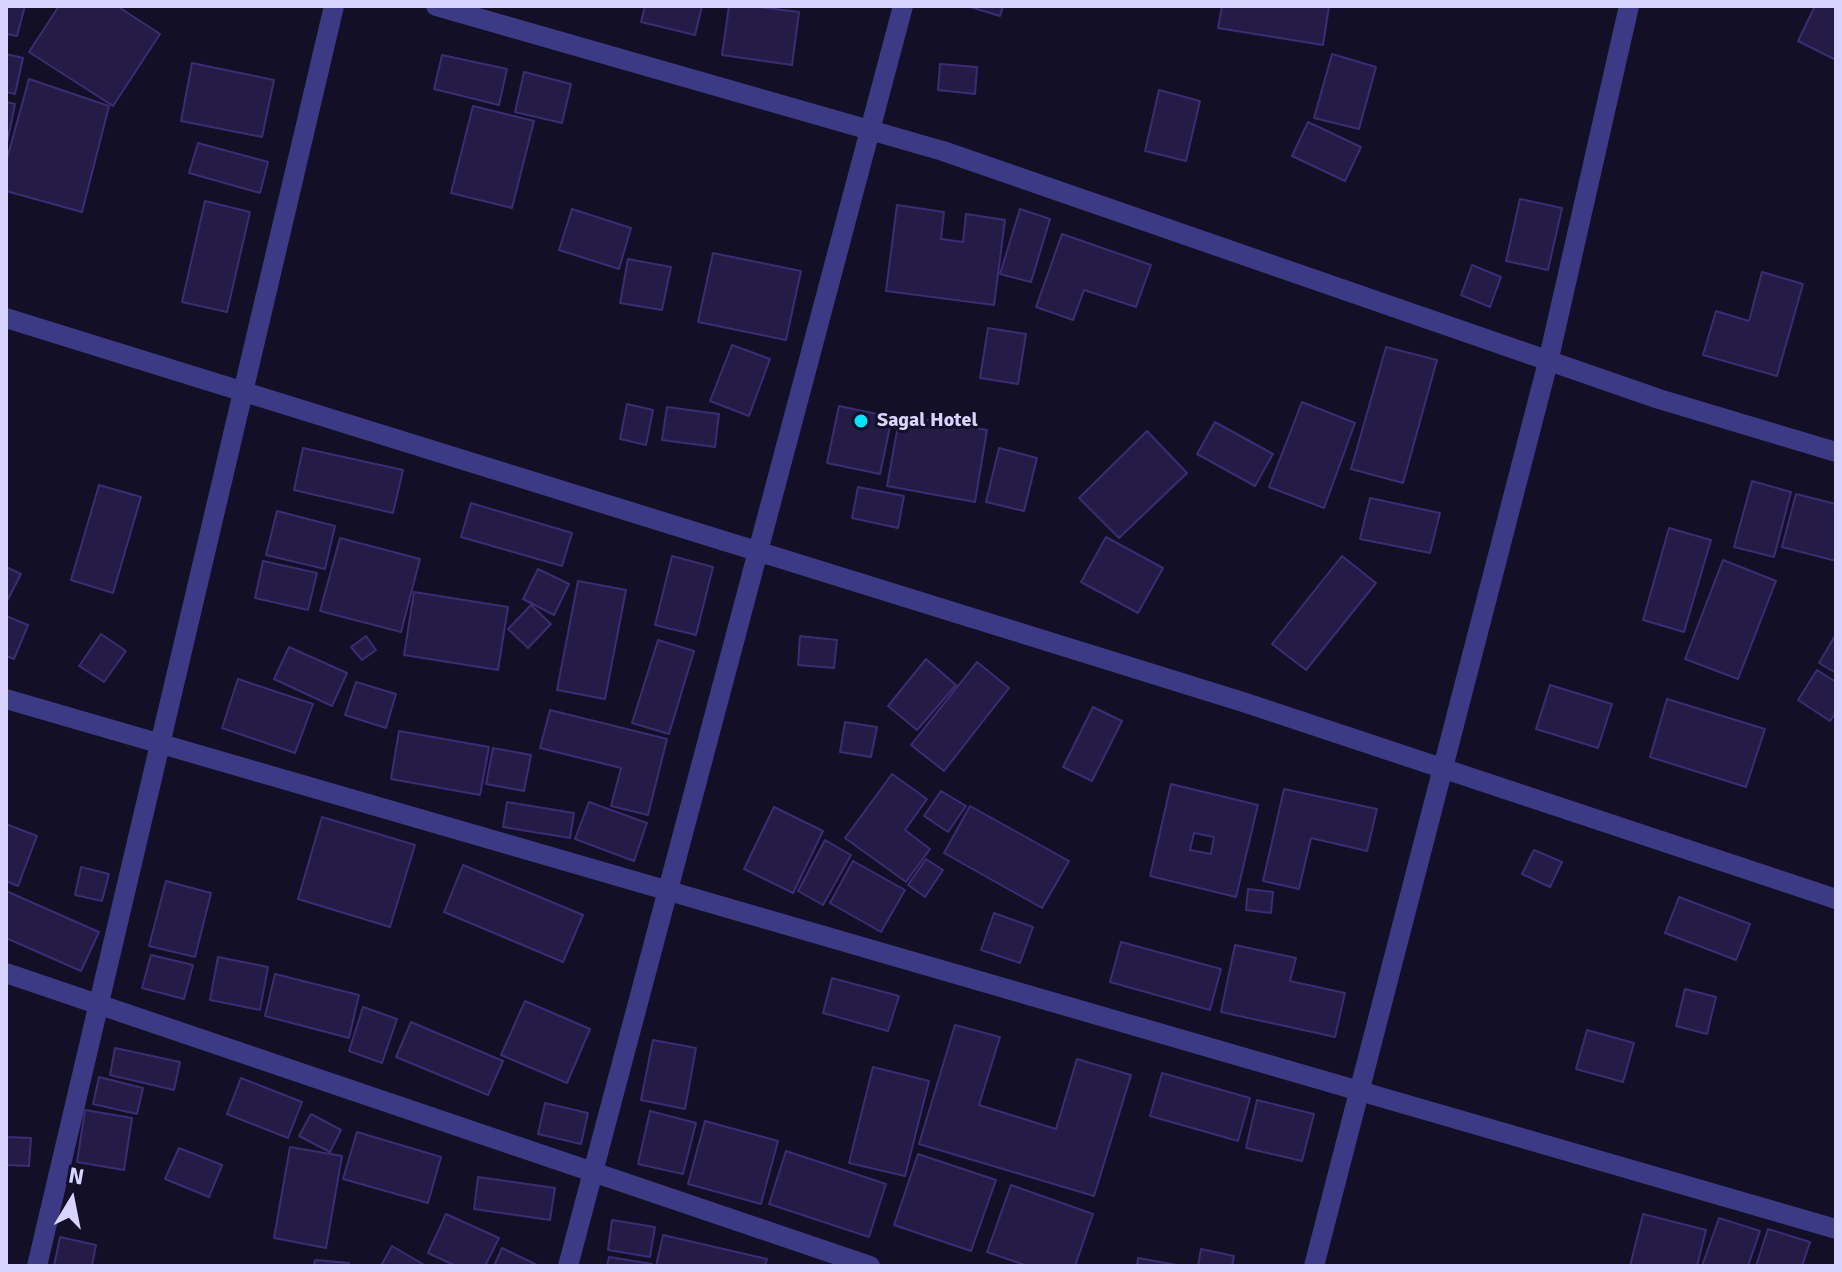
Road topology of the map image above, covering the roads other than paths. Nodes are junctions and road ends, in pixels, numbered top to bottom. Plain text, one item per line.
1 (334, 6) edge
2 (436, 6) edge
3 (903, 6) edge
4 (1629, 6) edge
5 (870, 130) junction
6 (6, 318) edge
7 (1548, 362) junction
8 (243, 392) junction
9 (1836, 452) edge
10 (758, 551) junction
11 (6, 699) edge
12 (160, 744) junction
13 (1443, 769) junction
14 (668, 891) junction
15 (1836, 899) edge
16 (6, 973) edge
17 (99, 1005) junction
18 (1359, 1091) junction
19 (593, 1173) junction
20 (1836, 1229) edge
21 (37, 1266) edge
22 (568, 1266) edge
23 (870, 1266) edge
24 (1314, 1266) edge

1 - 8 street
2 - 5 street
3 - 5 street
4 - 7 street
5 - 7 street
5 - 10 street
6 - 8 street
7 - 9 street
7 - 13 street
8 - 10 street
8 - 12 street
10 - 13 street
10 - 14 street
11 - 12 street
12 - 14 street
12 - 17 street
13 - 15 street
13 - 18 street
14 - 18 street
14 - 19 street
16 - 17 street
17 - 19 street
17 - 21 street
18 - 20 street
18 - 24 street
19 - 22 street
19 - 23 street

